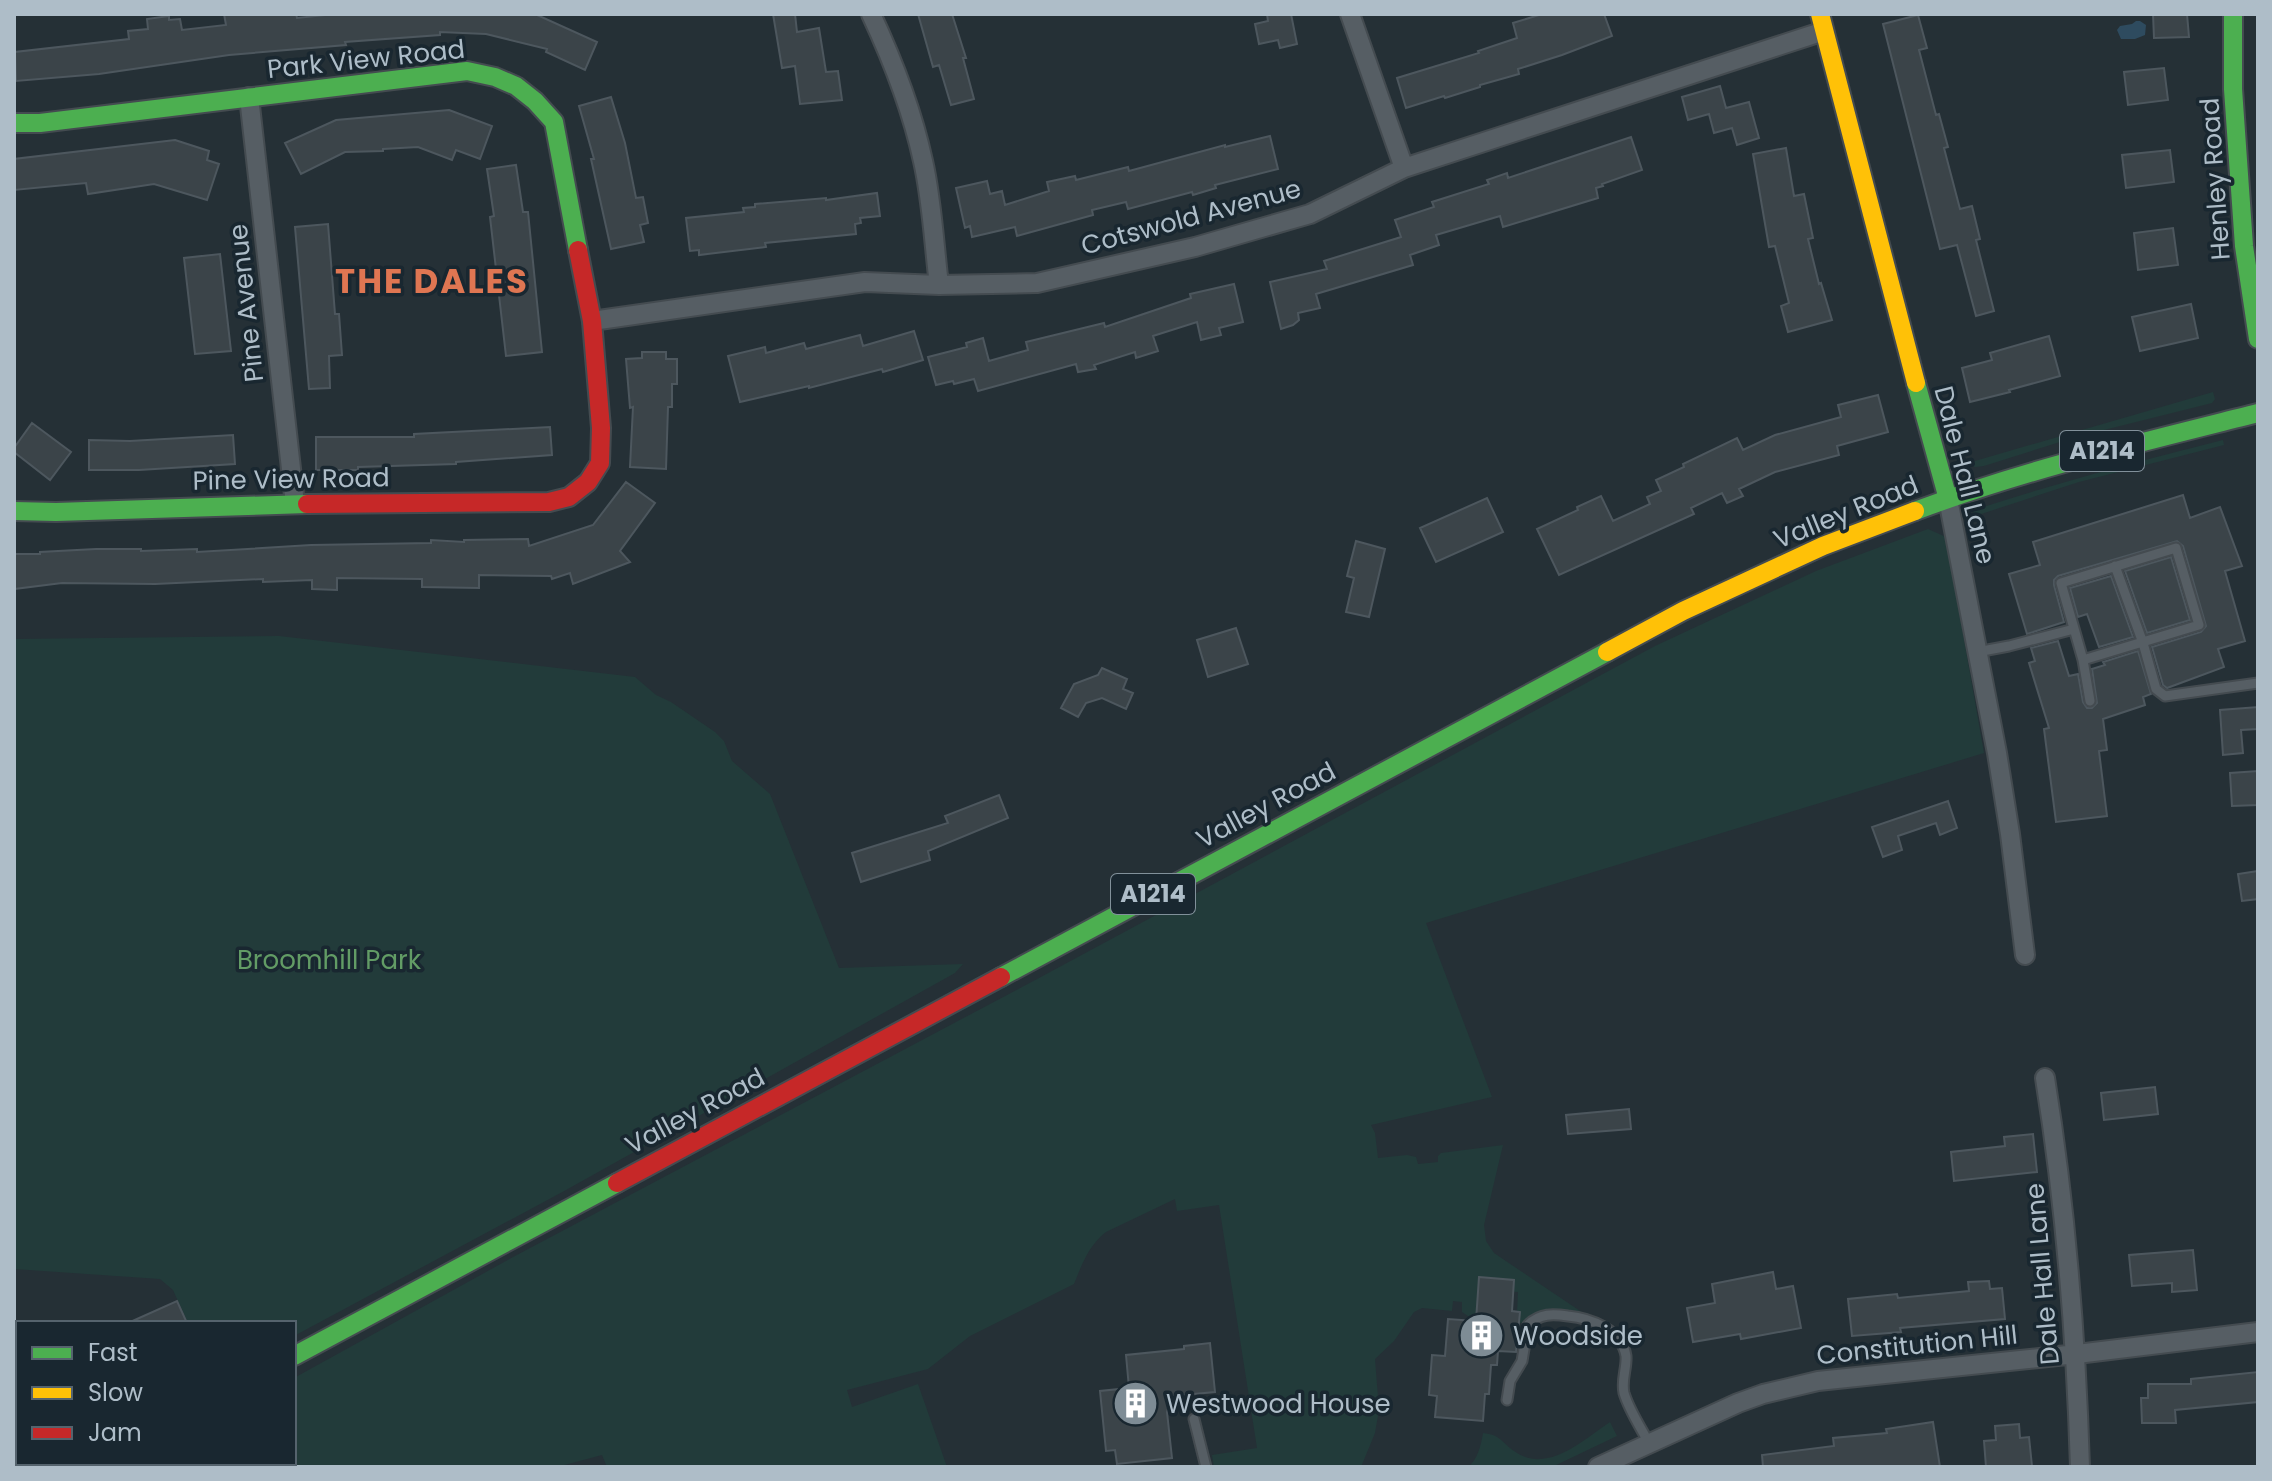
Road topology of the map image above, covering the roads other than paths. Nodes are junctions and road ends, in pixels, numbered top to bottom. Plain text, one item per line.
1 (871, 14) edge
2 (1350, 14) edge
3 (2233, 14) edge
4 (1822, 23) edge
5 (249, 97) junction
6 (14, 123) edge
7 (1404, 168) junction
8 (939, 285) junction
9 (592, 321) junction
10 (2258, 339) edge
11 (2258, 413) edge
12 (569, 497) joint
13 (1948, 499) junction
14 (295, 504) junction
15 (14, 511) edge
16 (2115, 566) junction
17 (2074, 629) junction
18 (2143, 643) junction
19 (1977, 652) junction
20 (2083, 660) junction
21 (2258, 683) edge
22 (2090, 701) dead end
23 (2025, 955) dead end
24 (2045, 1078) dead end
25 (2258, 1332) edge
26 (2077, 1354) junction
27 (296, 1355) edge
28 (1507, 1400) dead end
29 (1194, 1419) dead end
30 (1649, 1443) junction
31 (1205, 1467) edge
32 (1598, 1467) edge
33 (2080, 1467) edge

1 - 8 street
2 - 7 street
3 - 10 street, Henley Road
4 - 7 street, Cotswold Avenue
4 - 13 street, Dale Hall Lane
5 - 6 street, Park View Road
5 - 9 street, Park View Road
5 - 14 street, Pine Avenue
7 - 8 street, Cotswold Avenue
8 - 9 street, Cotswold Avenue
9 - 12 street, Park View Road
11 - 13 street, Valley Road / A1214
12 - 14 street, Pine View Road
13 - 19 street, Dale Hall Lane
13 - 27 street, Valley Road / A1214
14 - 15 street, Pine View Road
16 - 17 lane
16 - 18 lane
16 - 18 lane
17 - 19 lane
17 - 20 lane
18 - 20 lane
18 - 21 lane
19 - 23 street, Dale Hall Lane
20 - 22 lane
24 - 26 street, Dale Hall Lane
25 - 26 street, Constitution Hill
26 - 30 street, Constitution Hill
26 - 33 street, Dale Hall Lane
28 - 30 lane
29 - 31 lane
30 - 32 street, Constitution Hill

